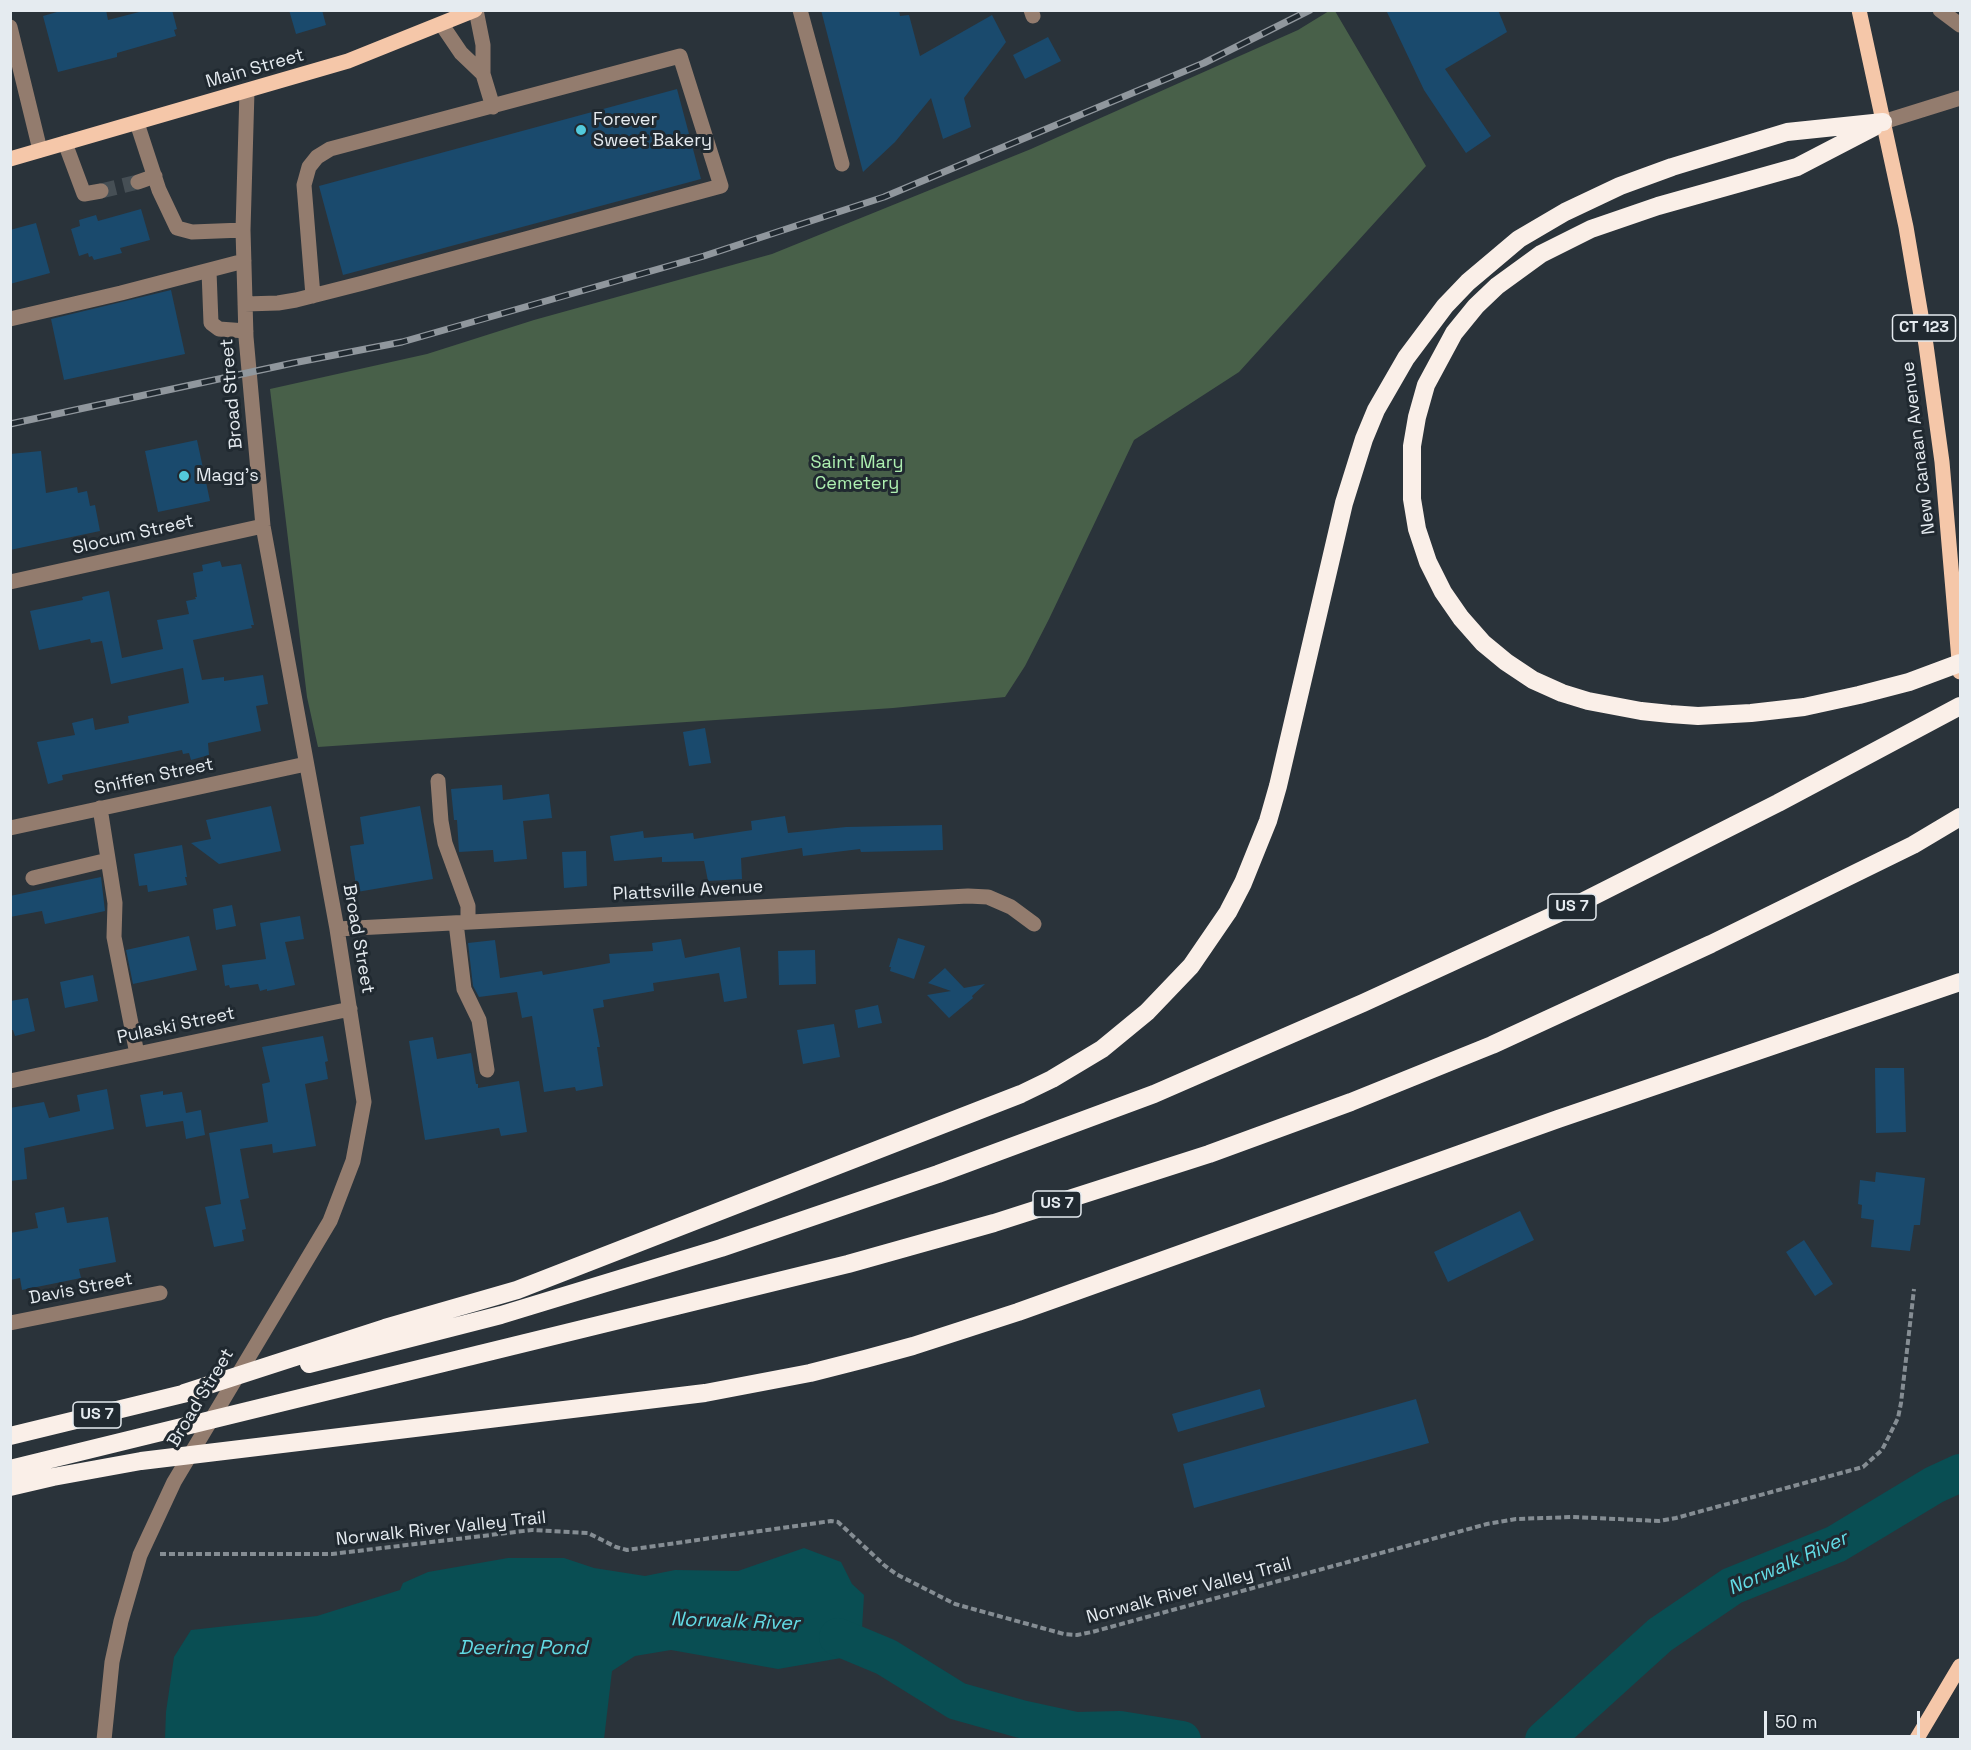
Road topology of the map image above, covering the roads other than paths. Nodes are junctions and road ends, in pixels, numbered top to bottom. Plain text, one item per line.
1 (476, 10) edge
2 (800, 10) edge
3 (1859, 10) edge
4 (1940, 10) edge
5 (442, 25) junction
6 (1960, 25) edge
7 (10, 27) edge
8 (483, 74) junction
9 (247, 91) junction
10 (1960, 98) edge
11 (493, 107) junction
12 (1883, 122) junction
13 (137, 123) junction
14 (65, 143) junction
15 (40, 150) junction
16 (10, 159) edge
17 (842, 164) dead end
18 (154, 176) junction
19 (138, 182) tunnel mouth
20 (101, 191) tunnel mouth
21 (243, 230) junction
22 (244, 261) junction
23 (209, 271) junction
24 (313, 296) junction
25 (245, 304) junction
26 (10, 319) edge
27 (246, 331) junction
28 (263, 526) junction
29 (10, 582) edge
30 (1960, 663) edge
31 (1960, 672) edge
32 (1960, 706) edge
33 (306, 764) junction
34 (438, 781) dead end
35 (100, 808) junction
36 (1960, 817) edge
37 (10, 828) edge
38 (108, 860) junction
39 (33, 878) dead end
40 (462, 922) junction
41 (1034, 924) dead end
42 (337, 929) junction
43 (1960, 982) edge
44 (350, 1009) junction
45 (136, 1054) junction
46 (487, 1070) dead end
47 (10, 1081) edge
48 (160, 1293) dead end
49 (10, 1323) edge
50 (295, 1362) junction
51 (10, 1436) edge
52 (10, 1469) edge
53 (10, 1487) edge
54 (1960, 1666) edge
55 (104, 1740) edge
56 (1916, 1740) edge

1 - 5 main road, Main Street
1 - 8 street
2 - 17 street
3 - 12 main road, New Canaan Avenue / CT 123
4 - 6 street
5 - 8 street
5 - 9 main road, Main Street
7 - 15 street
8 - 11 street
9 - 13 main road, Main Street
9 - 21 street, Broad Street
10 - 12 street
11 - 24 street
11 - 24 street
12 - 30 highway
12 - 31 main road, New Canaan Avenue / CT 123
12 - 50 highway
13 - 14 main road, Main Street
13 - 18 street
14 - 15 main road, Main Street
14 - 20 street
15 - 16 main road, Main Street
18 - 19 street
18 - 21 street
21 - 22 street, Broad Street
22 - 23 street
22 - 25 street, Broad Street
23 - 26 street
23 - 27 street
24 - 25 street
25 - 27 street, Broad Street
27 - 28 street, Broad Street
28 - 29 street, Slocum Street
28 - 33 street, Broad Street
32 - 50 highway, US 7
33 - 35 street, Sniffen Street
33 - 42 street, Broad Street
34 - 40 street
35 - 37 street, Sniffen Street
35 - 38 street
36 - 52 highway, US 7
38 - 39 street
38 - 45 street
40 - 41 street, Plattsville Avenue
40 - 42 street, Plattsville Avenue
40 - 46 street
42 - 44 street, Broad Street
43 - 53 highway
44 - 45 street, Pulaski Street
44 - 55 street, Broad Street
45 - 47 street, Pulaski Street
48 - 49 street, Davis Street
50 - 51 highway, US 7
54 - 56 main road

